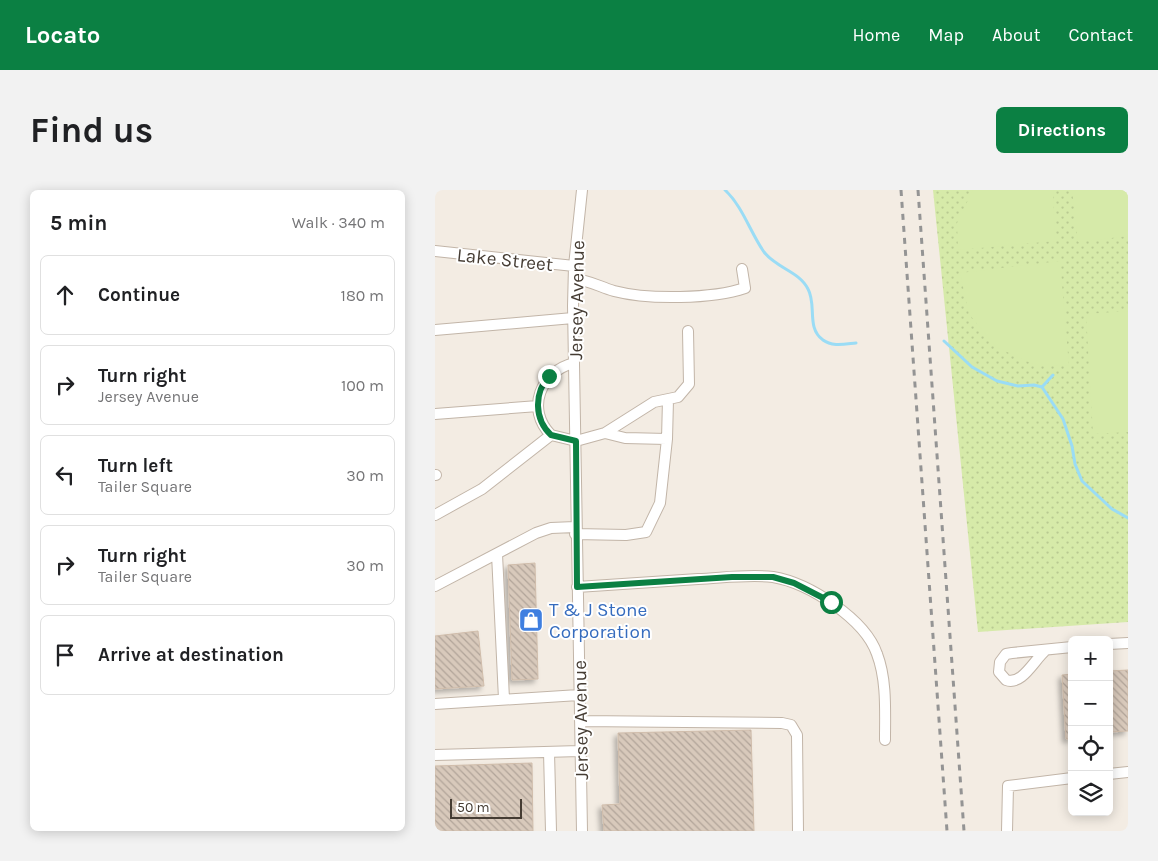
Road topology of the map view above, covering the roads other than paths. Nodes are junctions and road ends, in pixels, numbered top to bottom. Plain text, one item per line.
1 (582, 190) edge
2 (435, 251) edge
3 (574, 266) junction
4 (742, 269) dead end
5 (574, 279) junction
6 (573, 318) junction
7 (435, 330) edge
8 (688, 331) dead end
9 (574, 363) junction
10 (668, 400) junction
11 (538, 406) junction
12 (435, 414) edge
13 (605, 433) junction
14 (551, 435) junction
15 (667, 439) junction
16 (576, 441) junction
17 (435, 515) edge
18 (575, 531) junction
19 (497, 554) junction
20 (435, 586) edge
21 (577, 587) junction
22 (1128, 642) edge
23 (1113, 644) edge
24 (1068, 648) edge
25 (1046, 650) dead end
26 (579, 695) junction
27 (503, 699) junction
28 (435, 704) edge
29 (580, 721) junction
30 (885, 740) dead end
31 (580, 751) junction
32 (549, 752) junction
33 (435, 755) edge
34 (1128, 772) edge
35 (1113, 774) edge
36 (1068, 778) edge
37 (551, 831) edge
38 (582, 831) edge
39 (798, 831) edge
40 (1007, 831) edge

1 - 3 street, Jersey Avenue
2 - 3 street, Lake Street
3 - 5 street, Jersey Avenue
4 - 5 street
5 - 6 street, Jersey Avenue
6 - 7 street
6 - 9 street, Jersey Avenue
8 - 10 street
9 - 11 street
9 - 16 street, Jersey Avenue
10 - 13 street
10 - 15 street
11 - 12 street
11 - 14 street
13 - 15 street
13 - 16 street
14 - 16 street
14 - 17 street
15 - 18 street
16 - 18 street, Jersey Avenue
18 - 19 street
18 - 21 street, Jersey Avenue
19 - 20 street
19 - 27 street
21 - 26 street, Jersey Avenue
21 - 30 street
22 - 23 street
24 - 25 street
26 - 27 street
26 - 29 street, Jersey Avenue
27 - 28 street
29 - 31 street, Jersey Avenue
29 - 39 street
31 - 32 street
31 - 38 street, Jersey Avenue
32 - 33 street
32 - 37 street
34 - 35 street
36 - 40 street

